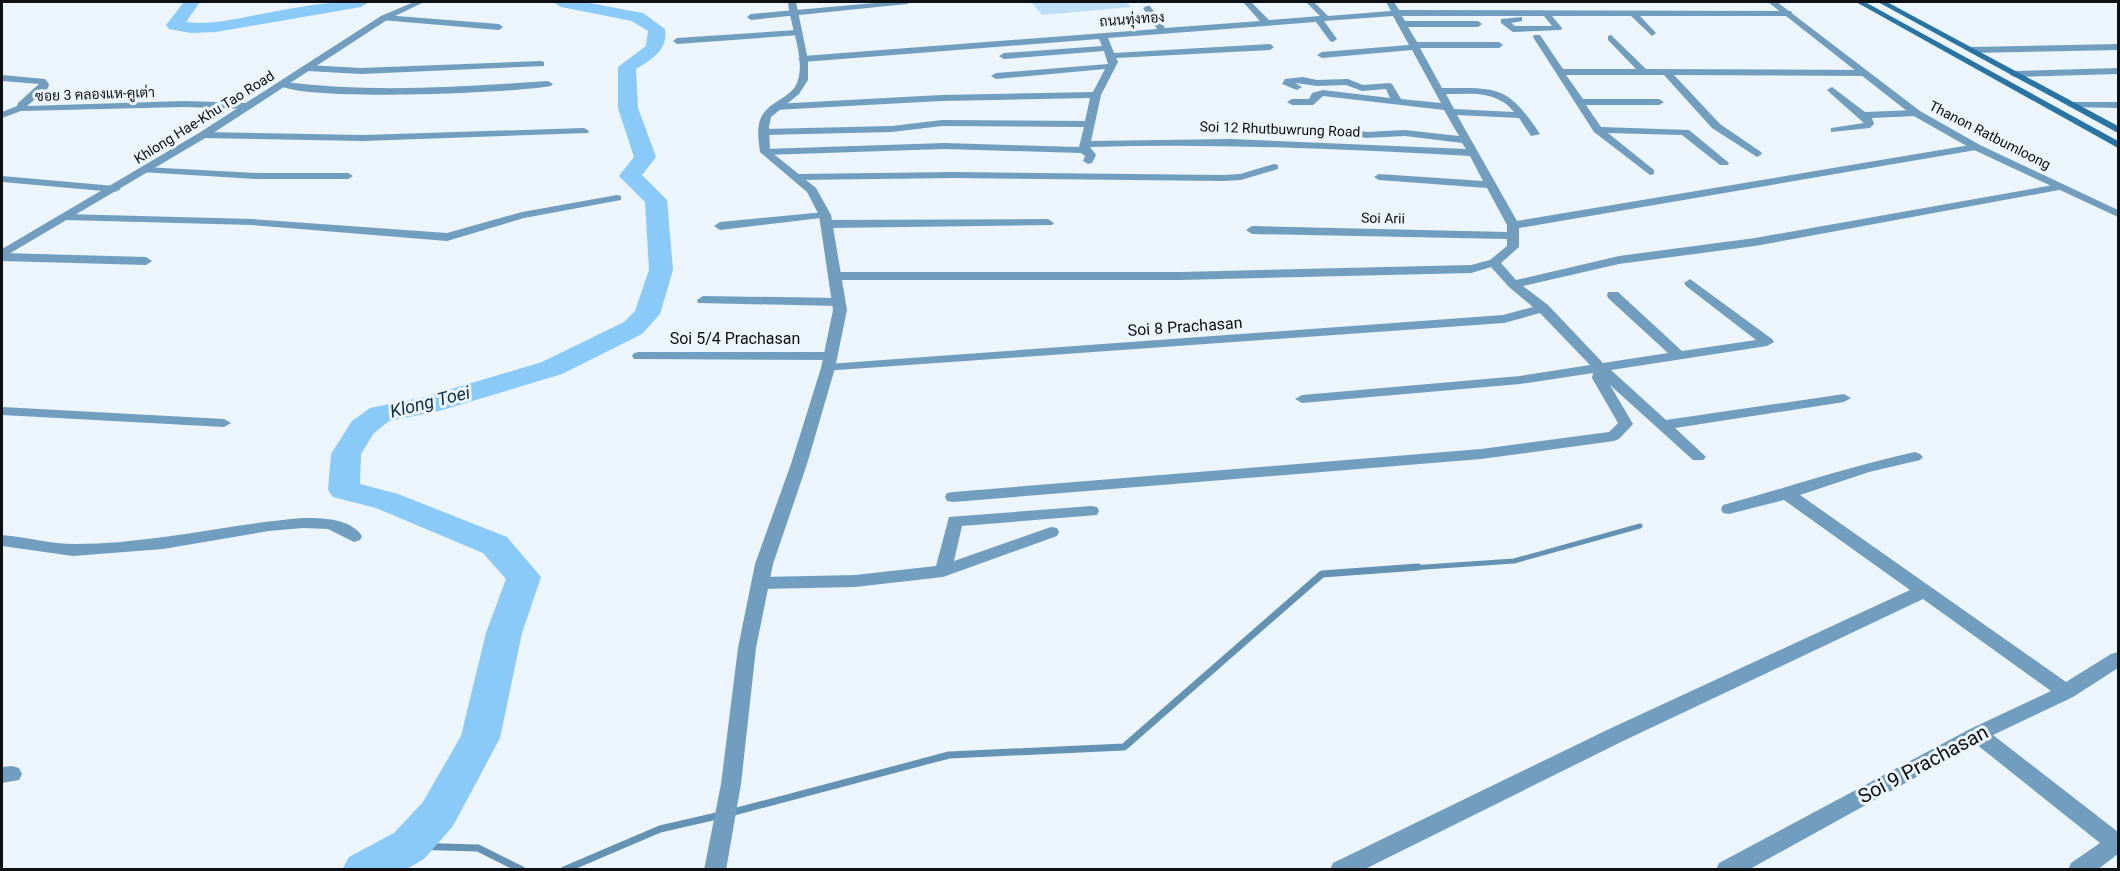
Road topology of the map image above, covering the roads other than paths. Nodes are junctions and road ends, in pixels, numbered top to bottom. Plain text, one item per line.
1 (420, 2) edge
2 (907, 2) edge
3 (1247, 2) edge
4 (1310, 2) edge
5 (1390, 2) edge
6 (1772, 2) edge
7 (1860, 2) edge
8 (1882, 2) edge
9 (792, 7) edge
10 (1147, 8) dead end
11 (1396, 13) junction
12 (1633, 14) junction
13 (1788, 14) junction
14 (1549, 16) junction
15 (751, 17) dead end
16 (384, 18) junction
17 (1322, 18) junction
18 (1266, 22) junction
19 (1403, 24) junction
20 (1478, 24) dead end
21 (499, 27) dead end
22 (1162, 30) junction
23 (797, 33) junction
24 (1652, 33) dead end
25 (1102, 34) junction
26 (1537, 37) dead end
27 (1611, 38) dead end
28 (1332, 39) dead end
29 (677, 41) dead end
30 (1499, 45) dead end
31 (1415, 46) junction
32 (1270, 47) dead end
33 (2118, 47) edge
34 (1949, 50) junction
35 (1971, 50) junction
36 (1322, 55) dead end
37 (1004, 56) dead end
38 (1110, 57) junction
39 (803, 59) junction
40 (541, 64) dead end
41 (307, 68) junction
42 (2118, 71) edge
43 (1560, 72) junction
44 (1644, 73) junction
45 (1667, 73) junction
46 (1865, 73) junction
47 (2014, 74) junction
48 (996, 76) dead end
49 (2, 78) edge
50 (548, 84) dead end
51 (284, 85) junction
52 (1297, 87) dead end
53 (1832, 90) dead end
54 (1439, 91) junction
55 (1096, 95) junction
56 (1397, 101) junction
57 (1292, 102) dead end
58 (1581, 102) junction
59 (1659, 102) dead end
60 (2073, 105) junction
61 (2118, 105) edge
62 (249, 106) junction
63 (774, 107) junction
64 (21, 108) junction
65 (1449, 109) junction
66 (1916, 113) junction
67 (2, 115) edge
68 (1522, 115) junction
69 (1864, 115) junction
70 (1090, 124) junction
71 (1598, 130) junction
72 (1835, 130) dead end
73 (2118, 130) edge
74 (584, 131) dead end
75 (1258, 131) dead end
76 (764, 132) junction
77 (1535, 134) dead end
78 (203, 135) junction
79 (1466, 140) junction
80 (2118, 145) edge
81 (1085, 147) junction
82 (1976, 147) junction
83 (765, 153) junction
84 (1473, 153) junction
85 (1757, 154) dead end
86 (1088, 161) dead end
87 (1724, 162) dead end
88 (1274, 167) dead end
89 (146, 170) junction
90 (1650, 172) dead end
91 (348, 176) dead end
92 (798, 177) junction
93 (1379, 177) dead end
94 (2, 179) edge
95 (1491, 185) junction
96 (2059, 187) junction
97 (115, 189) junction
98 (617, 198) dead end
99 (2118, 214) edge
100 (66, 217) junction
101 (826, 220) junction
102 (1048, 223) dead end
103 (720, 226) dead end
104 (1252, 230) dead end
105 (1513, 230) junction
106 (2, 256) edge
107 (146, 261) dead end
108 (1494, 263) junction
109 (836, 276) junction
110 (1690, 283) dead end
111 (1513, 284) junction
112 (1613, 295) dead end
113 (703, 300) dead end
114 (839, 302) junction
115 (1543, 308) junction
116 (639, 356) dead end
117 (1679, 356) junction
118 (829, 362) junction
119 (1601, 369) junction
120 (1844, 398) dead end
121 (1302, 399) dead end
122 (2, 411) edge
123 (224, 423) dead end
124 (1663, 425) junction
125 (1698, 457) dead end
126 (1916, 457) dead end
127 (1787, 494) junction
128 (952, 497) dead end
129 (1729, 509) dead end
130 (1090, 511) dead end
131 (1051, 532) dead end
132 (354, 536) dead end
133 (2, 541) edge
134 (943, 571) junction
135 (760, 583) junction
136 (1924, 591) junction
137 (2118, 659) edge
138 (2066, 692) junction
139 (1977, 734) junction
140 (2118, 843) edge
141 (715, 870) edge
142 (1341, 870) edge
143 (1727, 870) edge
144 (2079, 870) edge

1 - 16 street, Khlong Hae-Khu Tao Road
2 - 9 street
3 - 18 street
4 - 17 street
5 - 11 street
6 - 13 street, Thanon Ratbumloong
7 - 34 main road
8 - 35 main road
9 - 15 street
9 - 23 street
10 - 22 street
11 - 14 street, ถนนทุ่งทอง
11 - 17 street, ถนนทุ่งทอง
11 - 19 street
12 - 13 street, ถนนทุ่งทอง
12 - 14 street, ถนนทุ่งทอง
12 - 24 street
13 - 46 street, Thanon Ratbumloong
14 - 14 street
16 - 21 street
16 - 41 street, Khlong Hae-Khu Tao Road
17 - 18 street, ถนนทุ่งทอง
17 - 28 street
18 - 22 street, ถนนทุ่งทอง
19 - 20 street
19 - 31 street
22 - 25 street, ถนนทุ่งทอง
23 - 29 street
23 - 39 street
25 - 38 street
25 - 39 street, ถนนทุ่งทอง
26 - 43 street
27 - 44 street
30 - 31 street
31 - 36 street
31 - 54 street
32 - 38 street
33 - 35 street
34 - 35 main road
34 - 80 main road
35 - 47 main road
37 - 38 street
38 - 48 street
38 - 55 street
39 - 63 street
40 - 41 street
41 - 51 street, Khlong Hae-Khu Tao Road
42 - 47 street
43 - 44 street
43 - 58 street
44 - 45 street
45 - 46 street
45 - 85 street
46 - 66 street, Thanon Ratbumloong
47 - 60 main road
49 - 64 street, ซอย 3 คลองแห-คูเต่า
50 - 51 street
51 - 62 street, Khlong Hae-Khu Tao Road
52 - 56 street
53 - 69 street
54 - 65 street
54 - 68 street
55 - 63 street
55 - 70 street
56 - 57 street
56 - 65 street
58 - 59 street
58 - 71 street
60 - 61 street
60 - 73 main road
62 - 64 street, ซอย 3 คลองแห-คูเต่า
62 - 78 street, Khlong Hae-Khu Tao Road
63 - 76 street
64 - 67 street
65 - 68 street
65 - 79 street
66 - 69 street
66 - 82 street, Thanon Ratbumloong
68 - 77 street
69 - 72 street
70 - 76 street
70 - 81 street
71 - 87 street
71 - 90 street
74 - 78 street
75 - 79 street
76 - 83 street
78 - 89 street, Khlong Hae-Khu Tao Road
79 - 84 street
81 - 83 street, Soi 12 Rhutbuwrung Road
81 - 84 street, Soi 12 Rhutbuwrung Road
81 - 86 street
82 - 96 street, Thanon Ratbumloong
82 - 105 street, Soi Arii
83 - 92 street
84 - 95 street
88 - 92 street
89 - 91 street
89 - 97 street, Khlong Hae-Khu Tao Road
92 - 101 street
93 - 95 street
94 - 97 street
95 - 105 street
96 - 99 street, Thanon Ratbumloong
96 - 111 street
97 - 100 street, Khlong Hae-Khu Tao Road
98 - 100 street
100 - 106 street, Khlong Hae-Khu Tao Road
101 - 102 street
101 - 103 street
101 - 109 street
104 - 105 street, Soi Arii
105 - 108 street
106 - 107 street
108 - 109 street
108 - 111 street
109 - 114 street
110 - 117 street
111 - 115 street
112 - 117 street
113 - 114 street
114 - 118 street
115 - 118 street, Soi 8 Prachasan
115 - 119 street
116 - 118 street, Soi 5/4 Prachasan
117 - 119 street
118 - 135 street
119 - 121 street
119 - 124 street
119 - 128 street
120 - 124 street
122 - 123 street
124 - 125 street
126 - 127 street
127 - 129 street
127 - 136 street
130 - 134 street
131 - 134 street
132 - 133 street
134 - 135 street
135 - 141 street
136 - 138 street
136 - 142 street
137 - 138 street, Soi 9 Prachasan
138 - 139 street, Soi 9 Prachasan
139 - 140 street
139 - 143 street, Soi 9 Prachasan
140 - 144 street

